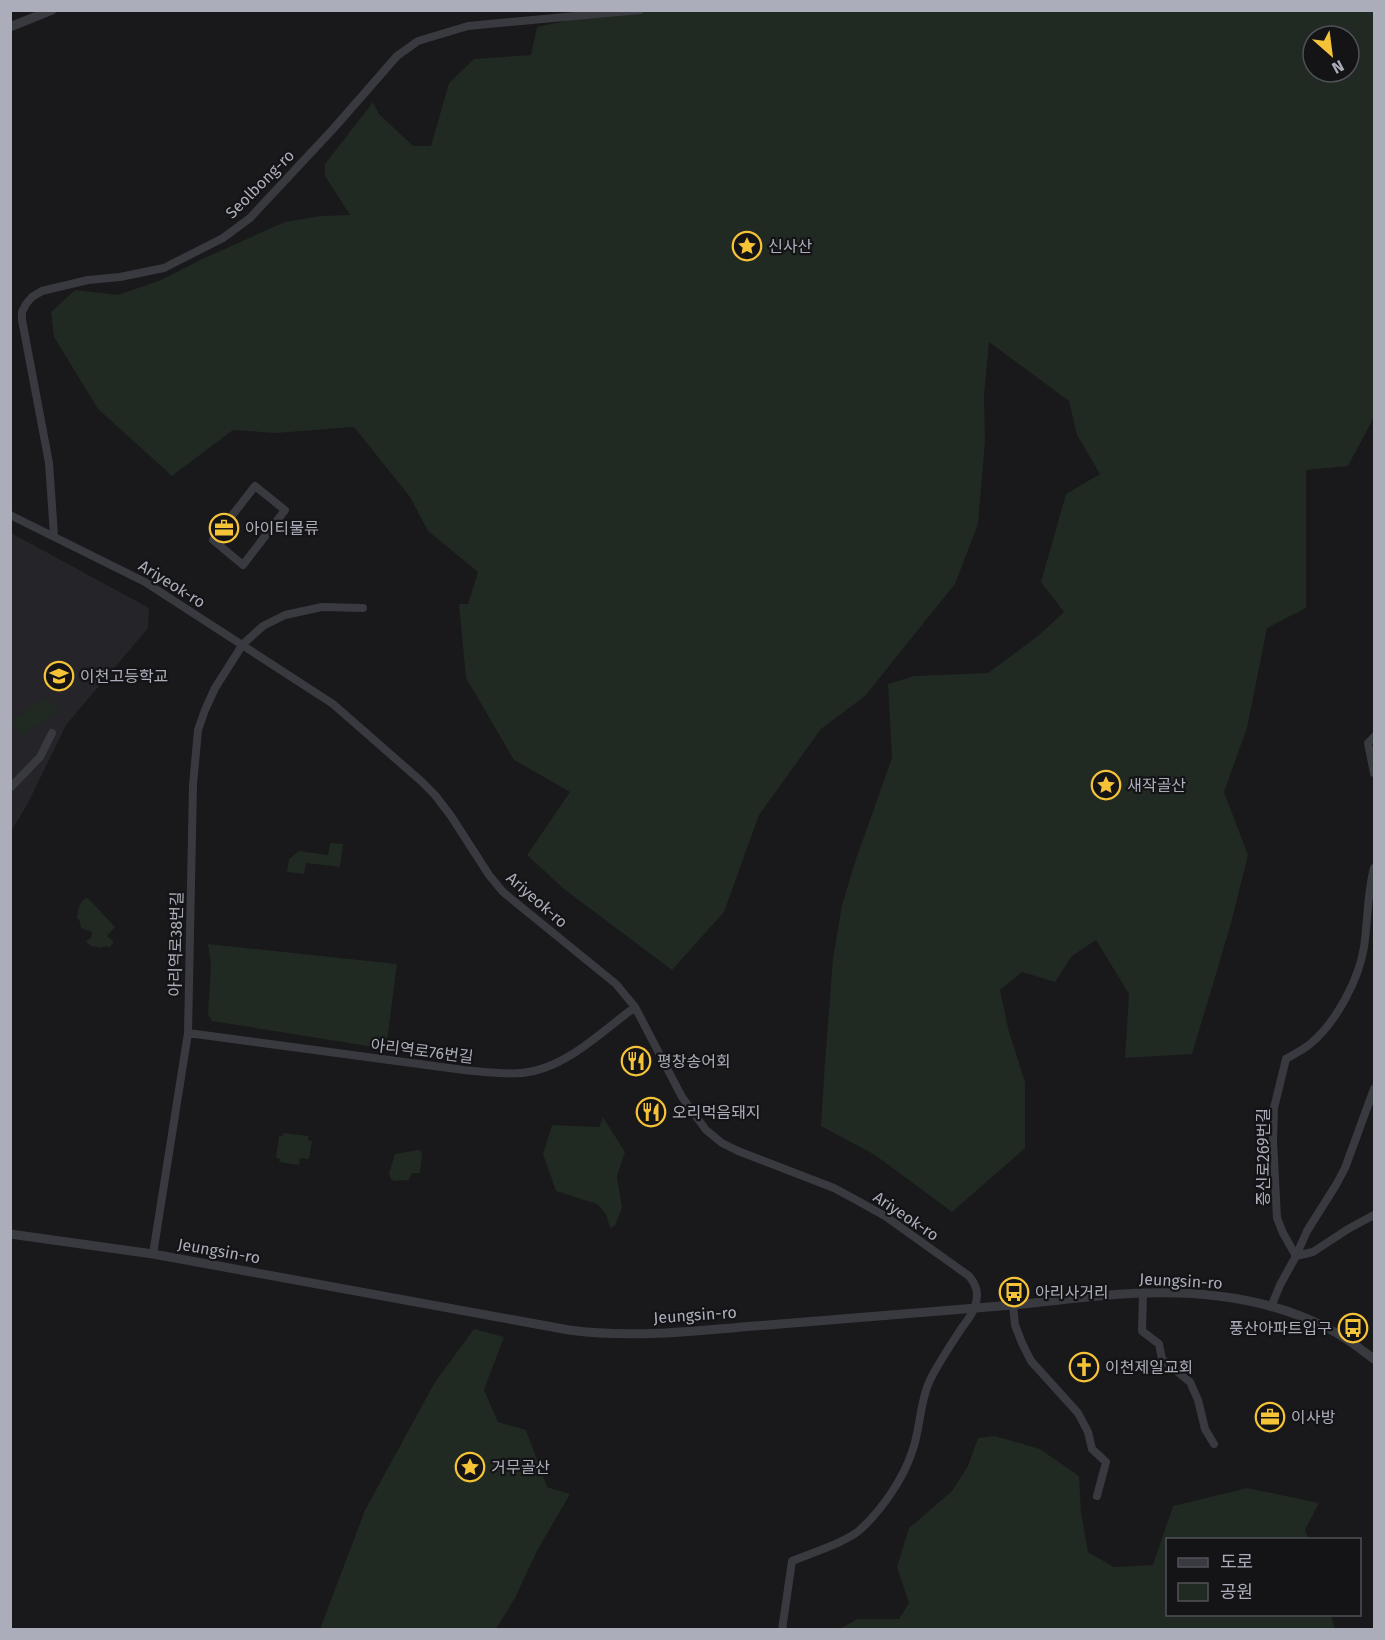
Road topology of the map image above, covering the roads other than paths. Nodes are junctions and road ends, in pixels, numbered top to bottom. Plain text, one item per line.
1 (52, 10) edge
2 (640, 10) edge
3 (10, 27) edge
4 (285, 510) joint
5 (10, 515) edge
6 (54, 536) junction
7 (363, 608) dead end
8 (243, 644) junction
9 (52, 734) dead end
10 (1374, 737) edge
11 (1374, 773) edge
12 (10, 788) edge
13 (1374, 868) edge
14 (635, 1007) junction
15 (188, 1033) junction
16 (1374, 1089) edge
17 (1374, 1215) edge
18 (10, 1234) edge
19 (153, 1254) junction
20 (1296, 1256) junction
21 (1143, 1293) junction
22 (1013, 1305) junction
23 (1271, 1306) junction
24 (975, 1308) junction
25 (1374, 1359) edge
26 (1214, 1444) dead end
27 (1097, 1496) dead end
28 (782, 1629) edge

1 - 3 street
2 - 6 street, Seolbong-ro
4 - 4 street
5 - 6 street, Ariyeok-ro
6 - 8 street, Ariyeok-ro
7 - 8 street, 아리역로38번길
8 - 14 street, Ariyeok-ro
8 - 15 street, 아리역로38번길
9 - 12 street
10 - 11 street
13 - 20 street, 증신로269번길
14 - 15 street, 아리역로76번길
14 - 24 street, Ariyeok-ro
15 - 19 street, 아리역로38번길
16 - 20 street
17 - 20 street
18 - 19 street, Jeungsin-ro
19 - 24 street, Jeungsin-ro
20 - 23 street
21 - 22 street, Jeungsin-ro
21 - 23 street, Jeungsin-ro
21 - 26 street
22 - 24 street, Jeungsin-ro
22 - 27 street
23 - 25 street, Jeungsin-ro
24 - 28 street

